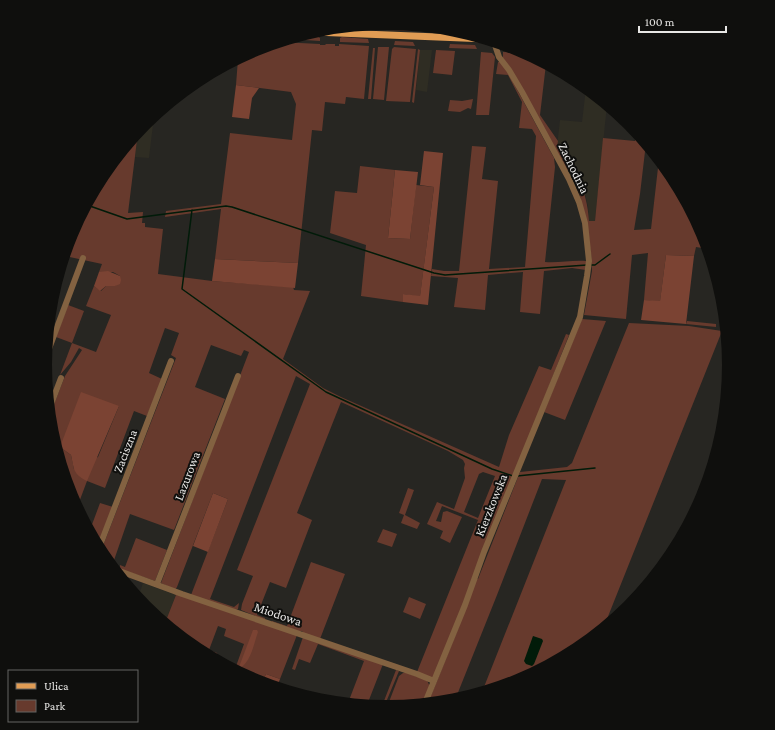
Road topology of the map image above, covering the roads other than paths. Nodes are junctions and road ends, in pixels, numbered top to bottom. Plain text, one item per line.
1 (347, 33) edge
2 (444, 35) edge
3 (496, 48) edge
4 (83, 258) dead end
5 (580, 317) joint
6 (54, 334) edge
7 (171, 361) dead end
8 (238, 376) dead end
9 (61, 378) dead end
10 (54, 397) edge
11 (102, 540) edge
12 (125, 573) edge
13 (157, 584) junction
14 (434, 681) junction
15 (428, 697) edge

1 - 2 main road
3 - 5 street, Zachodnia
4 - 6 street
5 - 14 street, Kierzkowska
7 - 11 street, Zaciszna
8 - 13 street, Lazurowa
9 - 10 street
12 - 13 street, Miodowa
13 - 14 street, Miodowa
14 - 15 street, Kierzkowska

